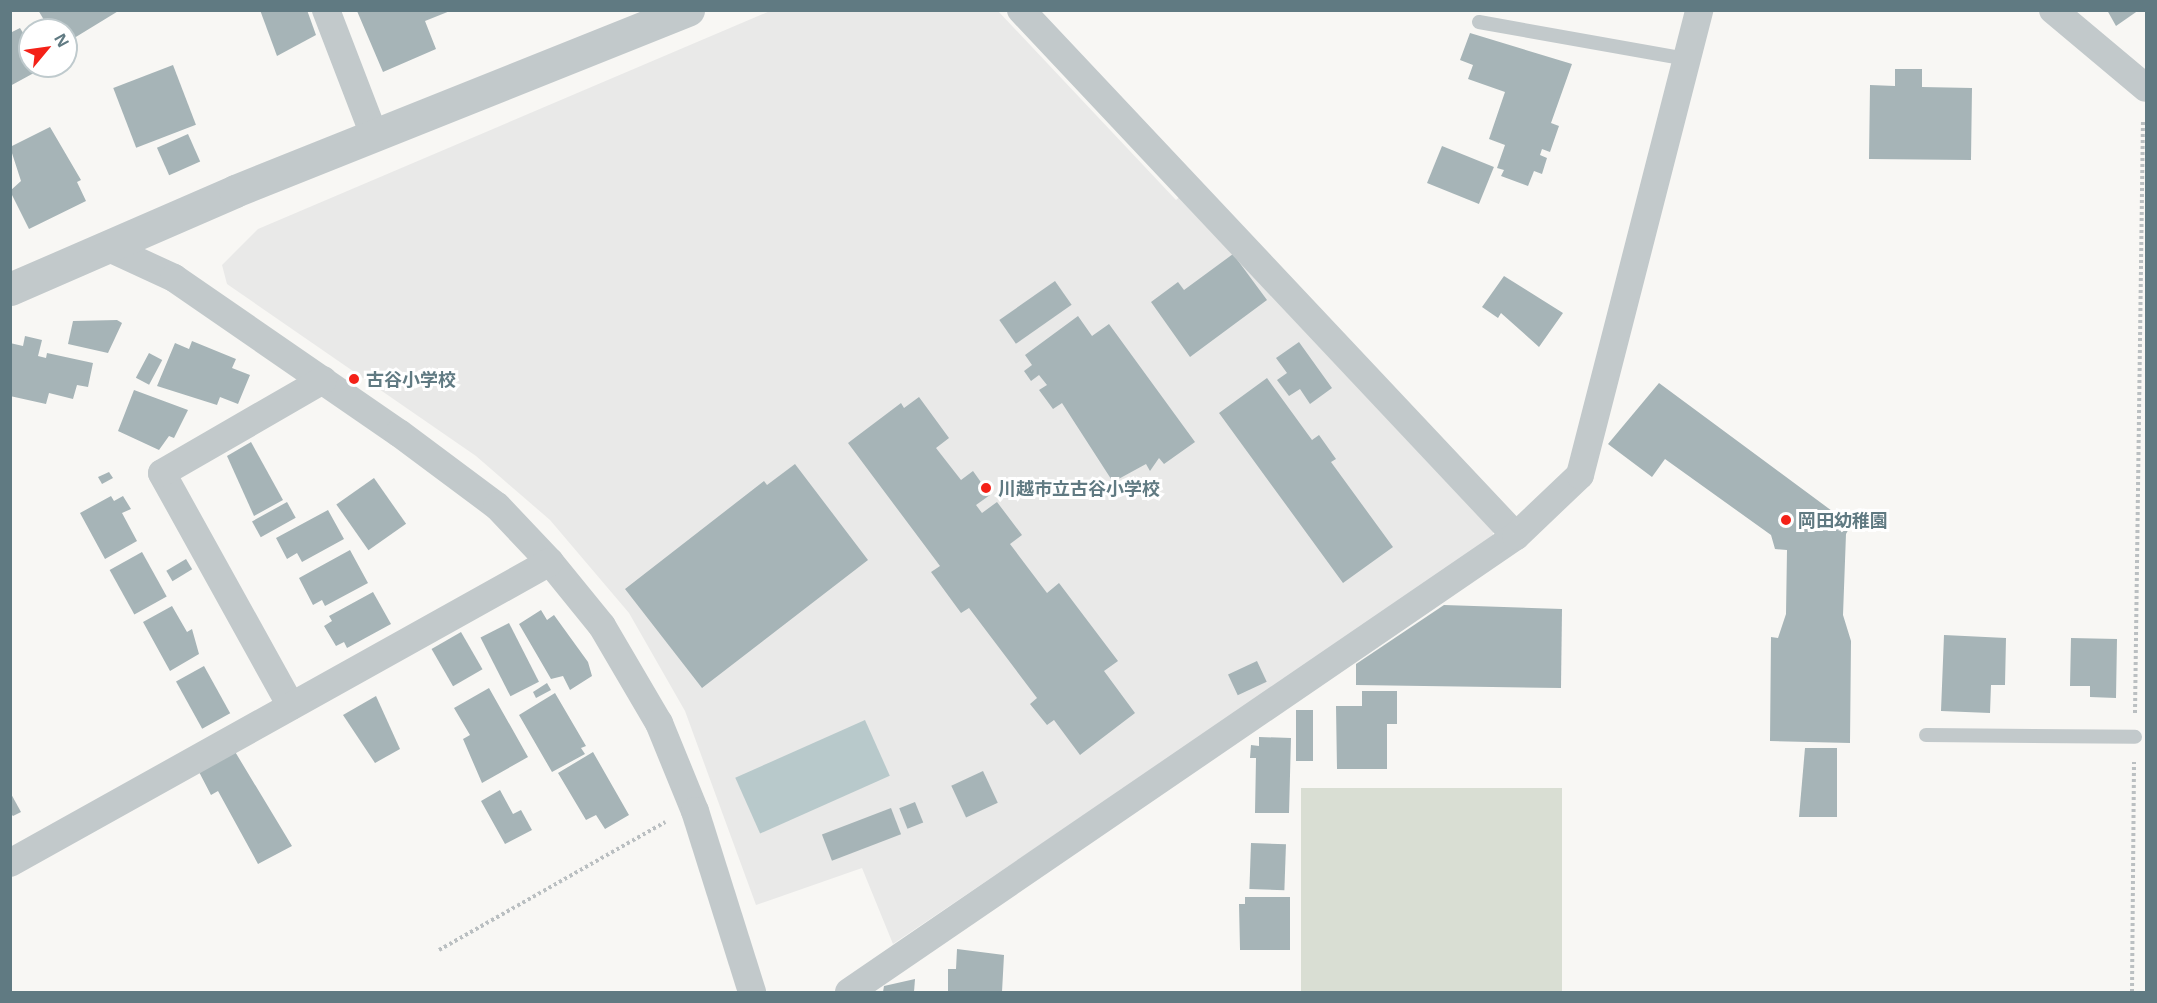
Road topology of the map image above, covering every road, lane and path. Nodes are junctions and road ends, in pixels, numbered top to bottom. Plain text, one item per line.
1 (326, 10) edge
2 (688, 10) edge
3 (1021, 10) edge
4 (1699, 10) edge
5 (2053, 10) edge
6 (1479, 22) dead end
7 (1686, 60) junction
8 (2145, 87) edge
9 (375, 135) junction
10 (107, 247) junction
11 (10, 289) edge
12 (323, 381) junction
13 (1515, 536) junction
14 (550, 562) junction
15 (291, 706) junction
16 (1926, 735) dead end
17 (2135, 737) junction
18 (695, 812) junction
19 (10, 863) edge
20 (439, 950) dead end
21 (752, 993) edge
22 (849, 993) edge
23 (2132, 993) edge

1 - 9 street
2 - 9 street
3 - 13 street
4 - 7 street
5 - 8 street
6 - 7 lane
7 - 13 street
8 - 17 path
9 - 10 street
10 - 11 street
10 - 12 street
12 - 14 street
12 - 15 street
13 - 22 street
14 - 15 street
14 - 18 street
15 - 19 street
16 - 17 lane
17 - 23 path
18 - 20 path
18 - 21 street

